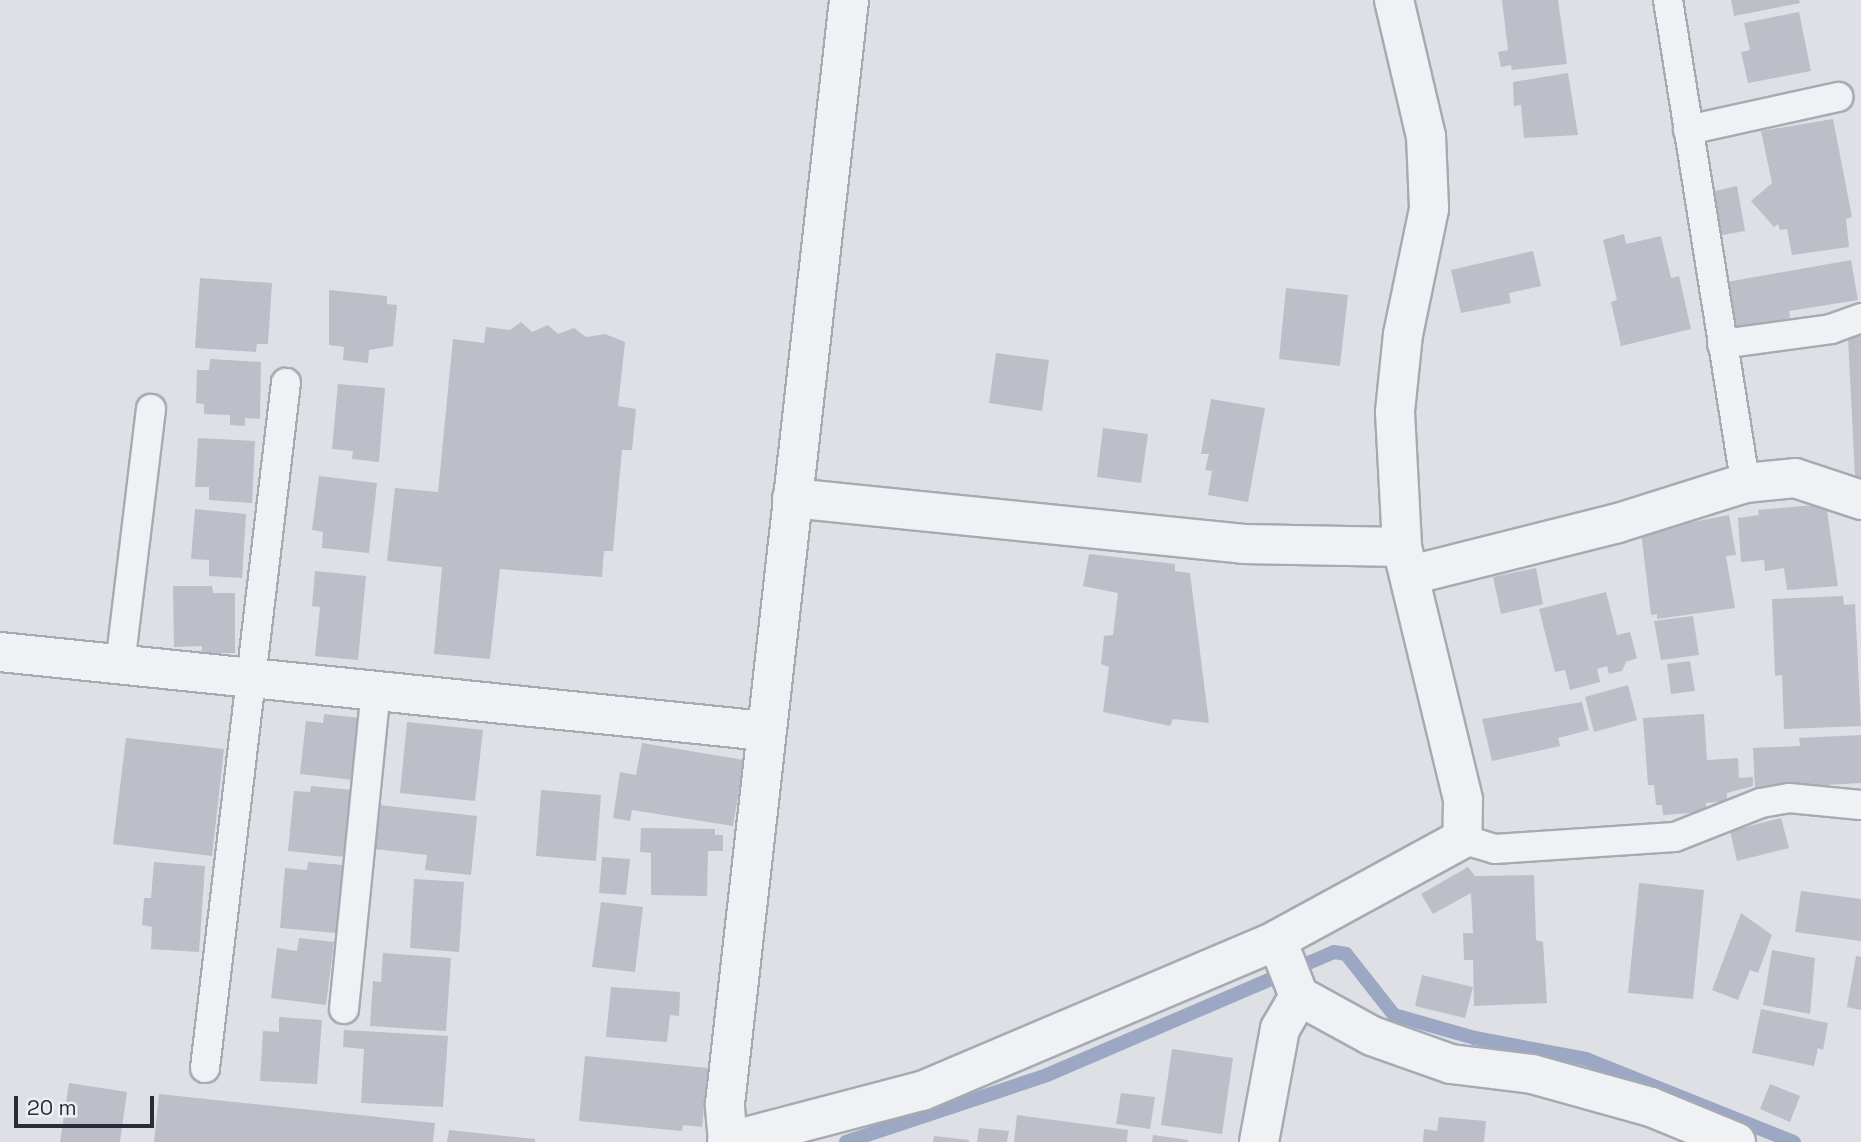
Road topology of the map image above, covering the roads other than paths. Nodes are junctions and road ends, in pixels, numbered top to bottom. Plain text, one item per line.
1 (849, 0) edge
2 (1394, 0) edge
3 (1668, 0) edge
4 (1838, 97) dead end
5 (1688, 130) junction
6 (1861, 317) edge
7 (1722, 344) junction
8 (286, 383) dead end
9 (151, 409) dead end
10 (1745, 483) junction
11 (792, 498) junction
12 (1861, 500) edge
13 (1407, 561) junction
14 (0, 652) edge
15 (120, 664) junction
16 (249, 678) junction
17 (376, 691) junction
18 (765, 731) junction
19 (1861, 805) edge
20 (1462, 839) junction
21 (1277, 940) junction
22 (1299, 996) junction
23 (344, 1009) dead end
24 (205, 1068) dead end
25 (728, 1142) edge
26 (1259, 1142) edge
27 (1736, 1142) edge

1 - 11 street
2 - 13 street
3 - 5 lane
4 - 5 lane
5 - 7 lane
6 - 7 lane
7 - 10 lane
8 - 16 lane
9 - 15 lane
10 - 12 street
10 - 13 street
11 - 13 street
11 - 18 street
13 - 20 street
14 - 15 street
15 - 16 street
16 - 17 street
16 - 24 lane
17 - 18 street
17 - 23 lane
18 - 25 street
19 - 20 lane
20 - 21 street
21 - 22 street
21 - 25 street
22 - 26 street
22 - 27 street

